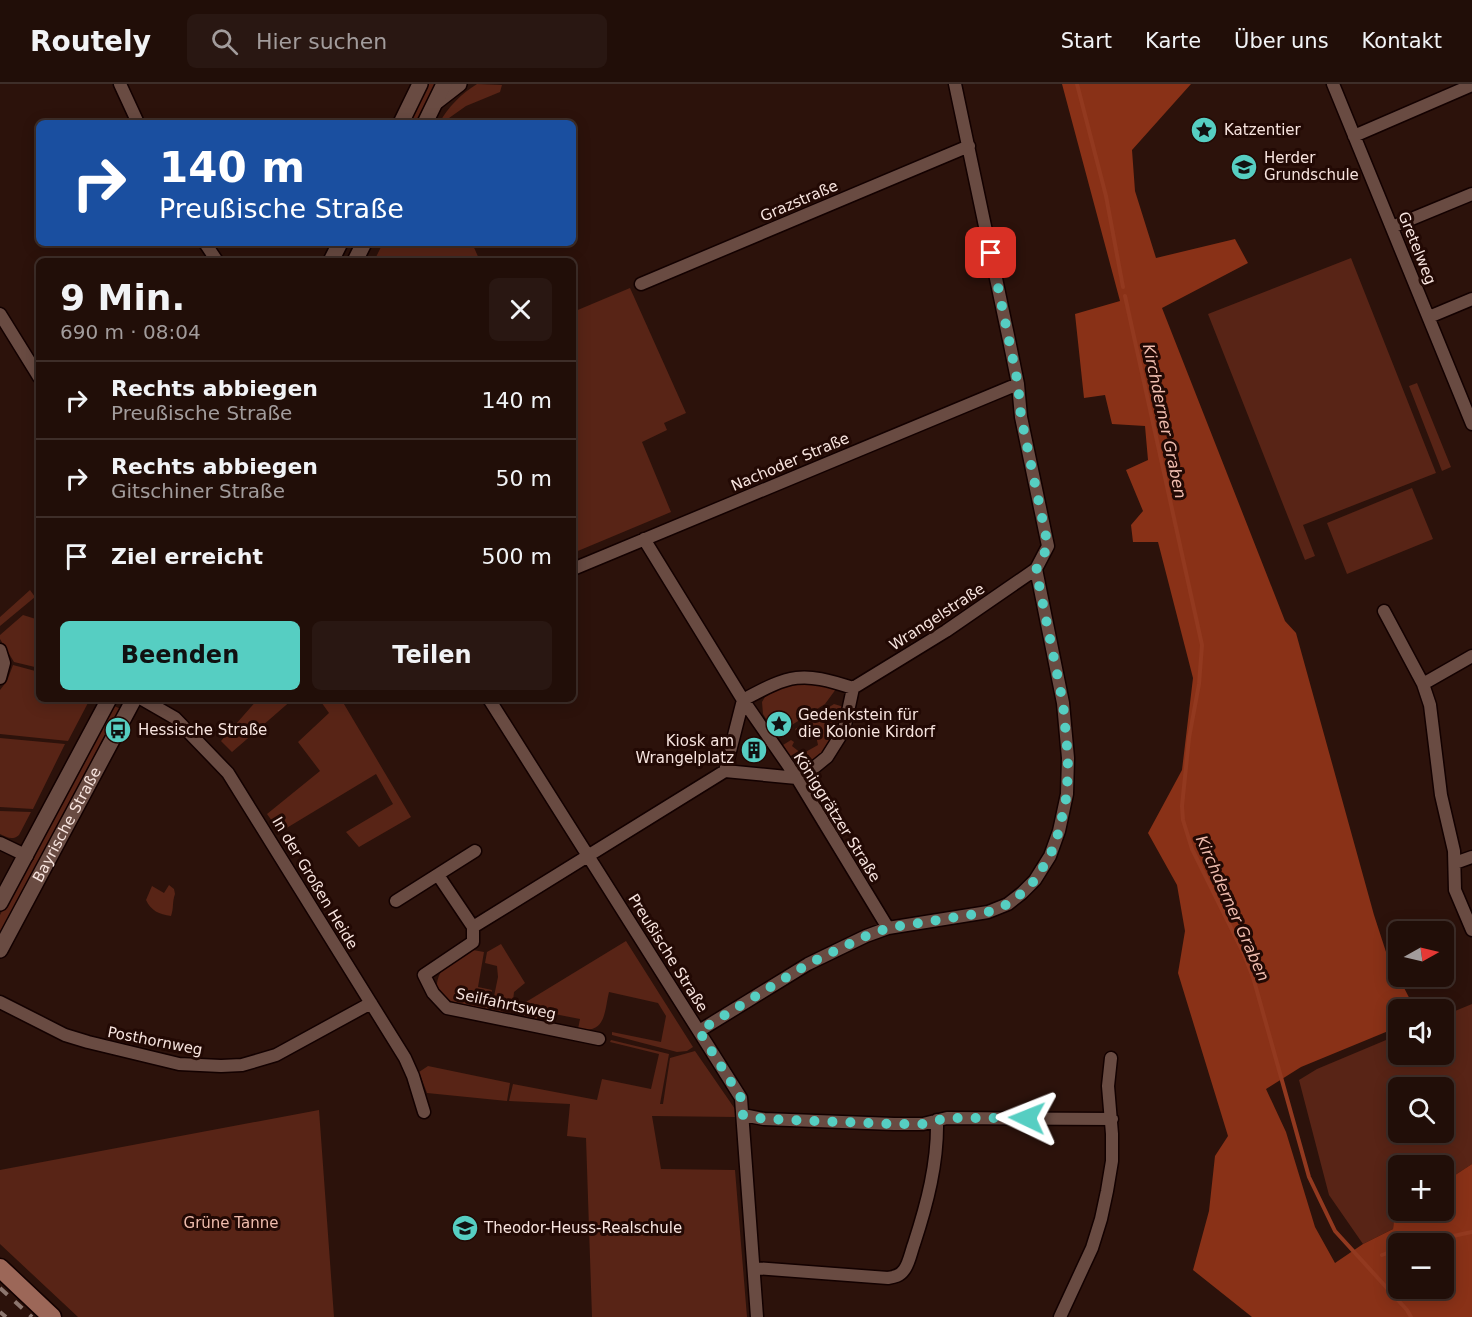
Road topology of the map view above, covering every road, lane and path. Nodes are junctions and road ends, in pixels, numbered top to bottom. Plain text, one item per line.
1 (120, 84) edge
2 (420, 84) edge
3 (444, 84) edge
4 (459, 84) edge
5 (955, 84) edge
6 (1334, 84) edge
7 (1472, 85) edge
8 (434, 103) junction
9 (137, 120) edge
10 (402, 120) edge
11 (426, 120) edge
12 (1354, 136) junction
13 (969, 146) junction
14 (1472, 194) edge
15 (1392, 227) junction
16 (641, 284) dead end
17 (1472, 299) edge
18 (1429, 317) junction
19 (2, 323) edge
20 (36, 373) edge
21 (1018, 384) junction
22 (1472, 424) edge
23 (644, 539) junction
24 (576, 568) edge
25 (1036, 570) junction
26 (1384, 612) dead end
27 (0, 650) edge
28 (1472, 656) edge
29 (0, 678) edge
30 (1423, 684) junction
31 (853, 688) junction
32 (743, 700) junction
33 (107, 702) edge
34 (132, 702) edge
35 (147, 702) edge
36 (491, 702) edge
37 (726, 771) junction
38 (797, 778) junction
39 (0, 843) edge
40 (475, 851) dead end
41 (588, 854) junction
42 (27, 856) junction
43 (1472, 856) edge
44 (1455, 863) junction
45 (438, 874) junction
46 (396, 901) dead end
47 (0, 903) edge
48 (473, 927) junction
49 (888, 928) junction
50 (1472, 930) edge
51 (0, 950) edge
52 (0, 1002) edge
53 (371, 1003) junction
54 (699, 1031) junction
55 (599, 1039) dead end
56 (1111, 1058) dead end
57 (424, 1112) dead end
58 (743, 1115) junction
59 (1112, 1119) junction
60 (937, 1120) junction
61 (0, 1268) edge
62 (754, 1268) junction
63 (52, 1317) edge
64 (757, 1317) edge
65 (1060, 1317) edge

1 - 9 street
2 - 10 street
3 - 8 street
4 - 8 street
5 - 13 street
6 - 12 street, Gretelweg
7 - 12 street
8 - 11 street
12 - 15 street, Gretelweg
13 - 16 street, Grazstraße
13 - 21 street
14 - 15 street
15 - 18 street, Gretelweg
17 - 18 street
18 - 22 street, Gretelweg
19 - 20 street
21 - 23 street, Nachoder Straße
21 - 25 street
23 - 24 street, Nachoder Straße
23 - 32 street, Königgrätzer Straße
25 - 31 street, Wrangelstraße
25 - 49 street
26 - 30 street
27 - 29 street
28 - 30 street
30 - 44 street
31 - 32 street
31 - 38 street
32 - 37 street
32 - 38 street, Königgrätzer Straße
33 - 42 street, Bayrische Straße
34 - 51 street, Bayrische Straße
35 - 53 street, In der Großen Heide
36 - 41 street, Preußische Straße
37 - 38 street
37 - 41 street
38 - 49 street, Königgrätzer Straße
39 - 42 street
40 - 45 street
41 - 48 street, Seilfahrtsweg
41 - 54 street, Preußische Straße
42 - 47 street, Bayrische Straße
43 - 44 street
44 - 50 street
45 - 46 street
45 - 48 street
48 - 55 street, Seilfahrtsweg
49 - 54 street
52 - 53 street, Posthornweg
53 - 57 street, In der Großen Heide
54 - 58 street, Preußische Straße
56 - 59 street
58 - 60 street
58 - 62 street, Preußische Straße
59 - 60 street
59 - 65 street
60 - 62 street
61 - 63 main road
62 - 64 street, Preußische Straße

